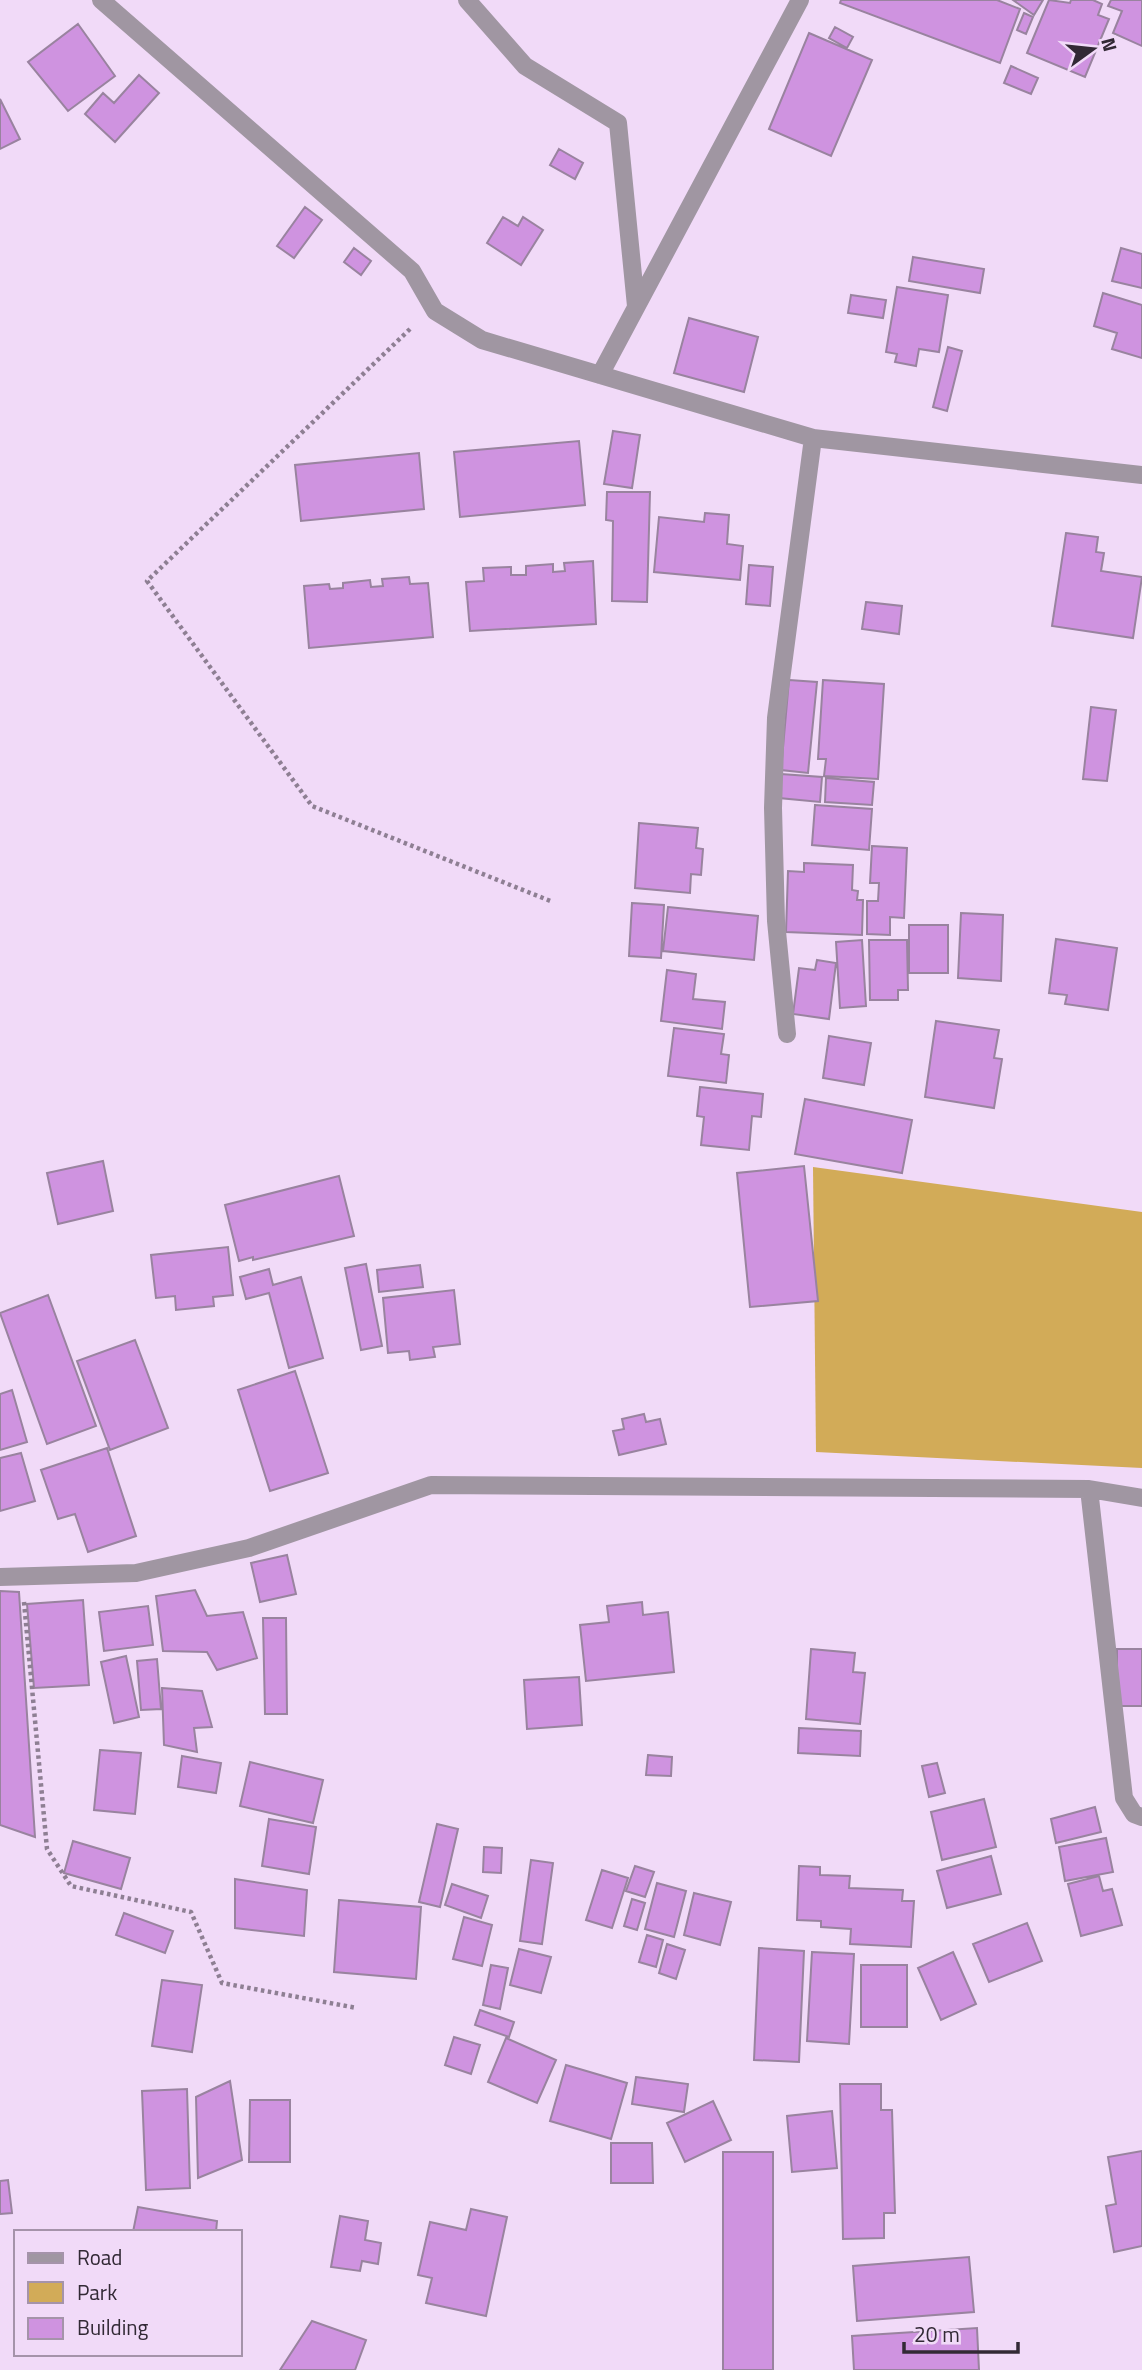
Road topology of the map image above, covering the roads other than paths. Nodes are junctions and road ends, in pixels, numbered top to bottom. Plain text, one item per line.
1 (101, 0) edge
2 (467, 0) edge
3 (800, 0) edge
4 (636, 306) junction
5 (600, 375) junction
6 (813, 438) junction
7 (1142, 475) edge
8 (787, 1034) dead end
9 (1088, 1489) junction
10 (1142, 1498) edge
11 (0, 1577) edge
12 (1142, 1817) edge

1 - 5 street
2 - 4 street
3 - 4 street
4 - 5 street
5 - 6 street
6 - 7 street
6 - 8 street
9 - 10 street
9 - 11 street
9 - 12 street

